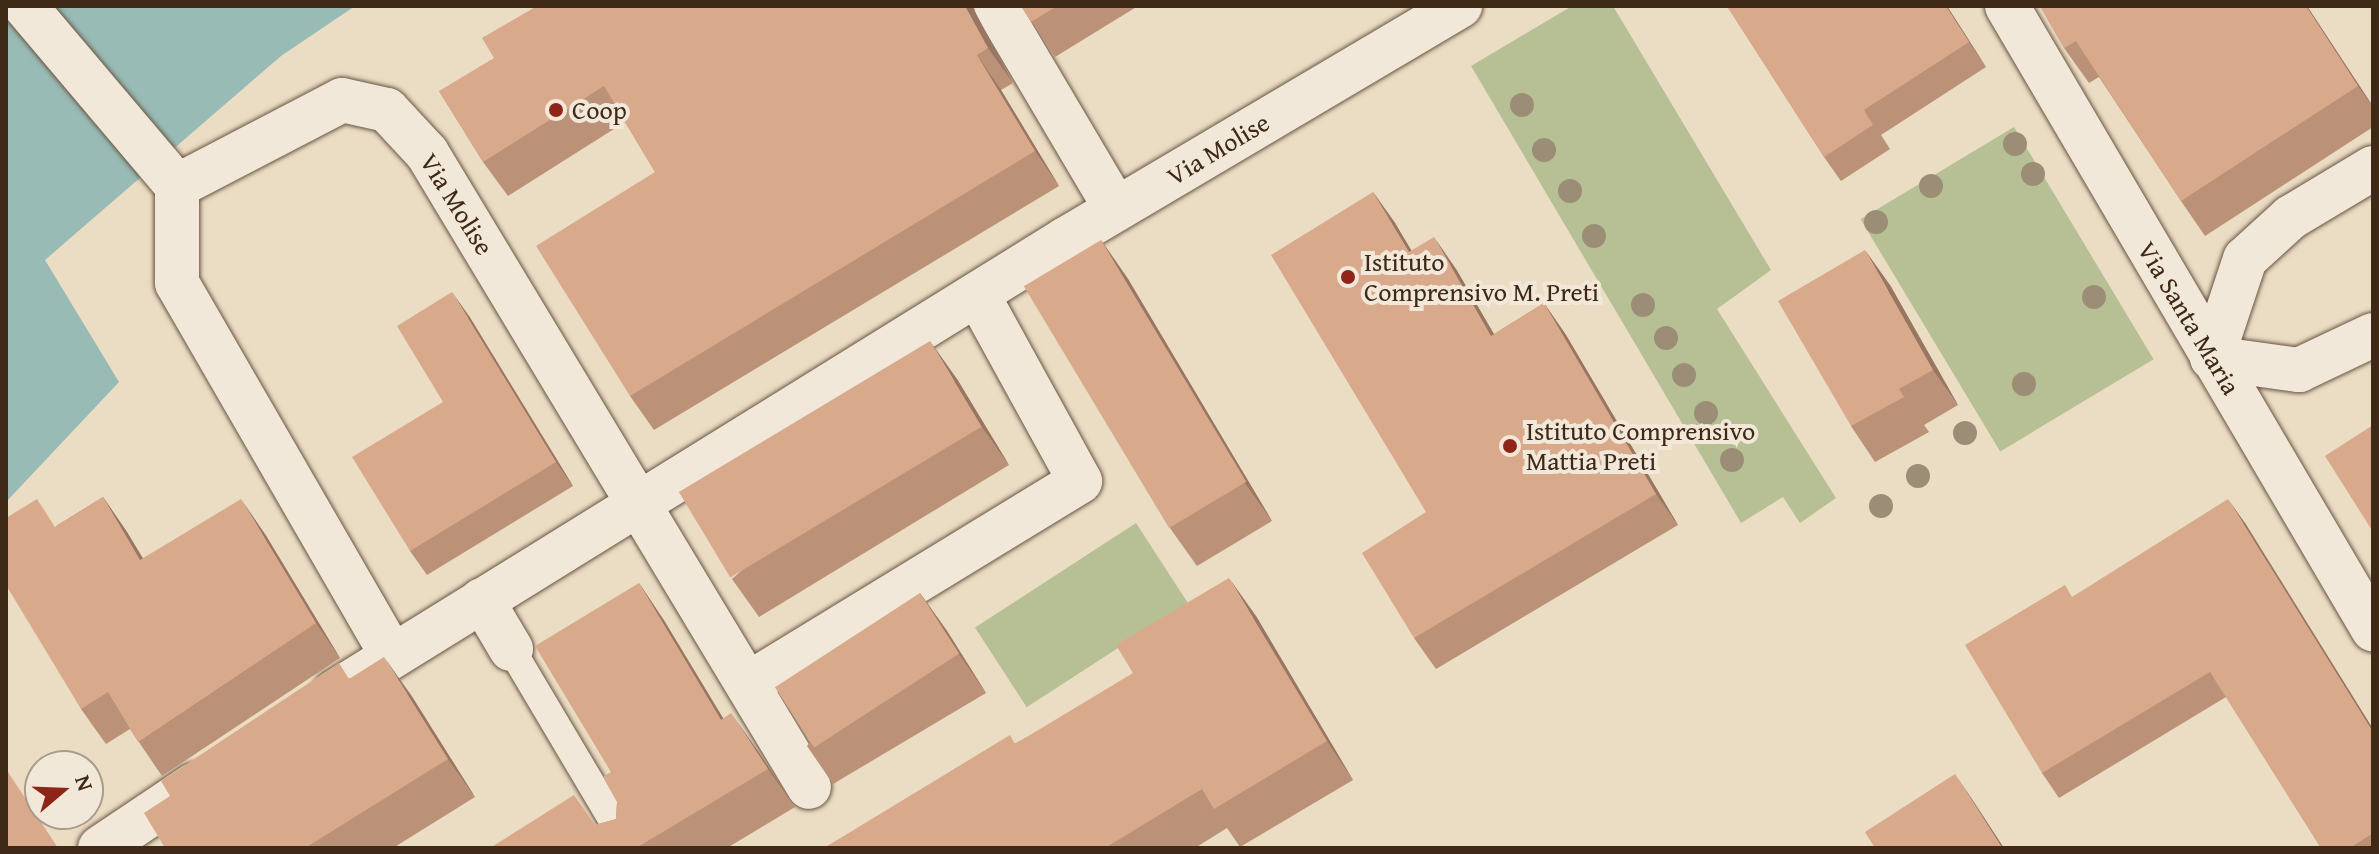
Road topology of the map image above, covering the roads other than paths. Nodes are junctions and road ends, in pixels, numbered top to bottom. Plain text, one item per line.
1 (25, 6) edge
2 (996, 6) edge
3 (1460, 6) edge
4 (2007, 6) edge
5 (2373, 168) edge
6 (177, 186) junction
7 (1116, 209) junction
8 (977, 294) junction
9 (2373, 335) edge
10 (2212, 358) junction
11 (641, 501) junction
12 (482, 600) junction
13 (2373, 629) edge
14 (511, 649) joint
15 (391, 654) junction
16 (748, 684) junction
17 (299, 716) edge
18 (232, 760) edge
19 (809, 787) edge
20 (100, 848) edge
21 (629, 848) edge

1 - 6 street
2 - 7 street
3 - 7 street, Via Molise
4 - 10 street, Via Santa Maria
5 - 10 street
6 - 11 street, Via Molise
6 - 15 street
7 - 8 street, Via Molise
8 - 11 street, Via Molise
8 - 16 street
9 - 10 street
10 - 13 street, Via Santa Maria
11 - 12 street, Via Molise
11 - 16 street, Via Molise
12 - 14 street
12 - 15 street, Via Molise
14 - 21 lane
15 - 17 street, Via Molise
16 - 19 street, Via Molise
18 - 20 street

